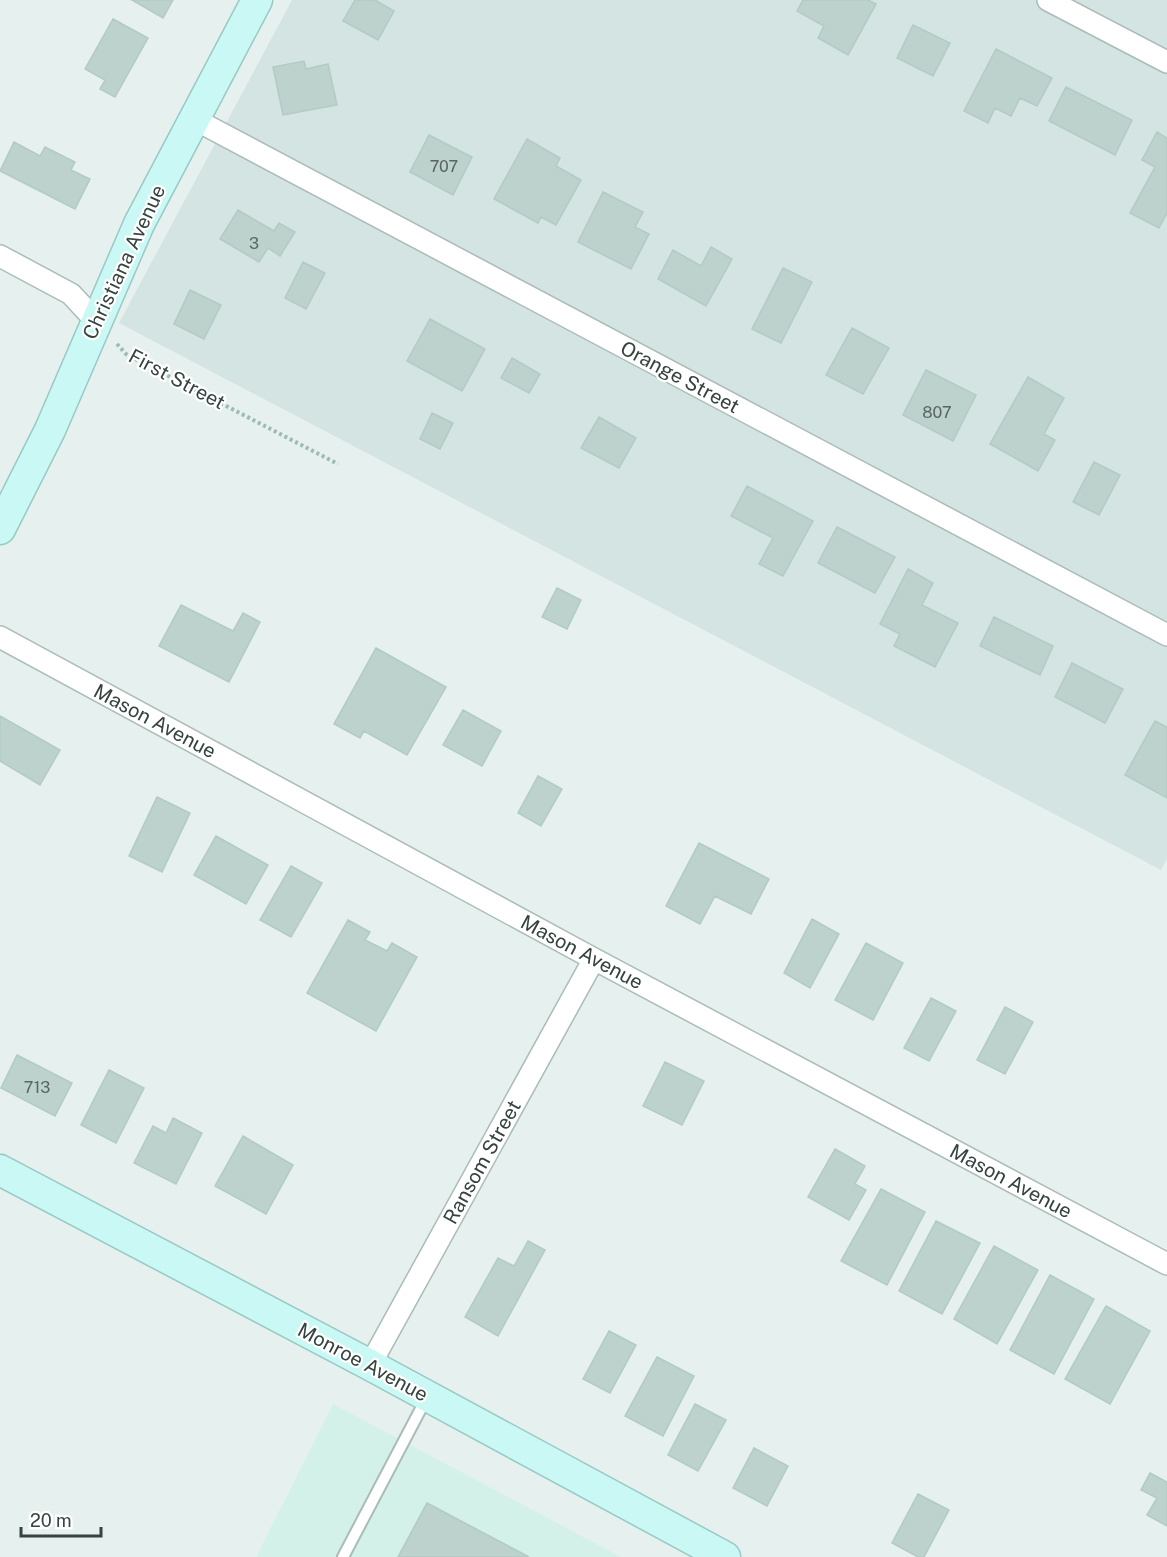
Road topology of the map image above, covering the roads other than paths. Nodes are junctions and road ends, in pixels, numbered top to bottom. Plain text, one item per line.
1 (257, 0) edge
2 (1048, 0) edge
3 (1167, 62) edge
4 (194, 119) junction
5 (0, 256) edge
6 (96, 321) junction
7 (0, 529) edge
8 (1167, 635) edge
9 (0, 637) edge
10 (594, 959) junction
11 (0, 1170) edge
12 (1167, 1264) edge
13 (370, 1365) junction
14 (428, 1396) junction
15 (343, 1557) edge
16 (724, 1557) edge

1 - 4 street, Christiana Avenue
2 - 3 street
4 - 6 street, Christiana Avenue
4 - 8 street, Orange Street
5 - 6 street
6 - 7 street, Christiana Avenue
9 - 10 street, Mason Avenue
10 - 12 street, Mason Avenue
10 - 13 street, Ransom Street
11 - 13 street, Monroe Avenue
13 - 14 street, Monroe Avenue
14 - 15 lane
14 - 16 street, Monroe Avenue

